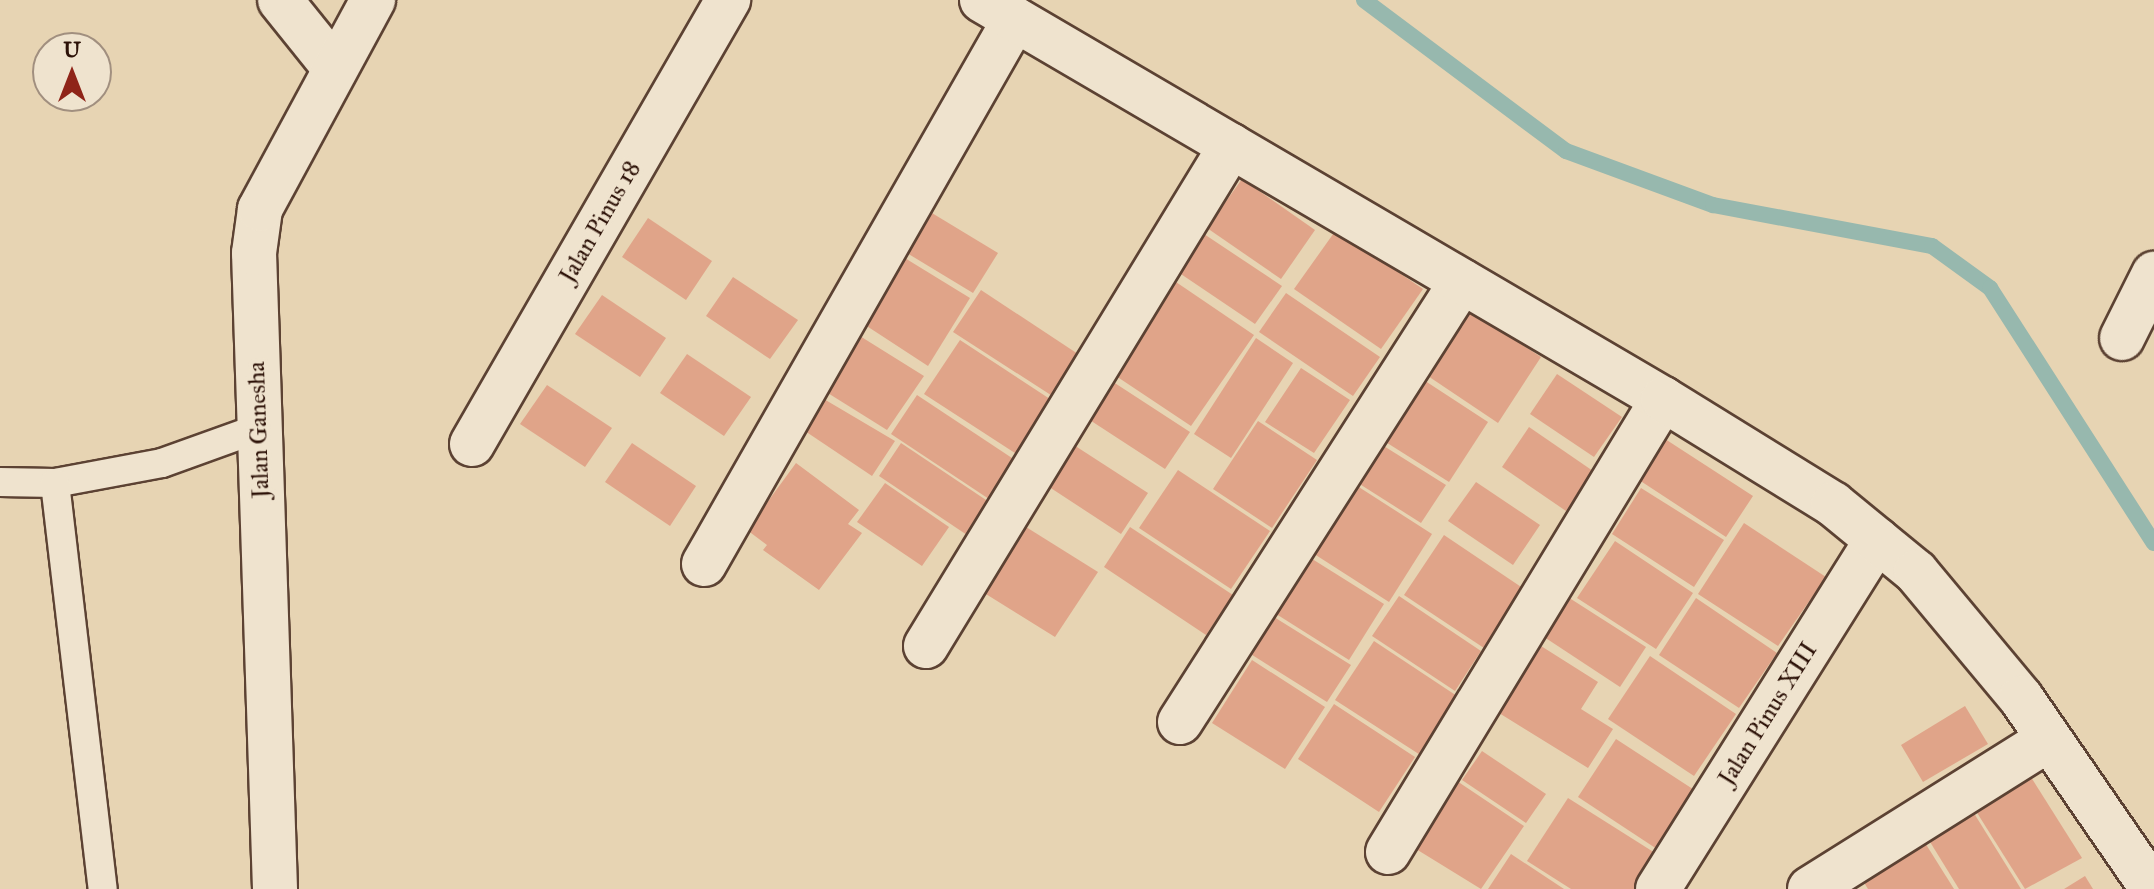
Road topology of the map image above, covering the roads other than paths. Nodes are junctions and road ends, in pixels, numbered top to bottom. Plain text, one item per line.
1 (280, 0) edge
2 (373, 0) edge
3 (728, 0) edge
4 (998, 10) edge
5 (333, 66) junction
6 (1231, 146) junction
7 (2154, 274) edge
8 (1462, 281) junction
9 (2122, 338) dead end
10 (1663, 399) junction
11 (259, 428) junction
12 (472, 444) dead end
13 (0, 482) edge
14 (55, 483) junction
15 (1877, 540) junction
16 (704, 564) dead end
17 (926, 646) dead end
18 (1180, 722) dead end
19 (2049, 739) junction
20 (1388, 852) dead end
21 (103, 889) edge
22 (275, 889) edge
23 (1658, 889) edge
24 (1810, 889) edge
25 (2153, 889) edge

1 - 5 street
2 - 5 street, Jalan Ganesha
3 - 12 street, Jalan Pinus 18
4 - 6 street
4 - 16 street
5 - 11 street, Jalan Ganesha
6 - 8 street
6 - 17 street
7 - 9 street
8 - 10 street
8 - 18 street
10 - 15 street
10 - 20 street
11 - 14 lane
11 - 22 street, Jalan Ganesha
13 - 14 lane
14 - 21 lane
15 - 19 street
15 - 23 street, Jalan Pinus XIII
19 - 24 street
19 - 25 street

